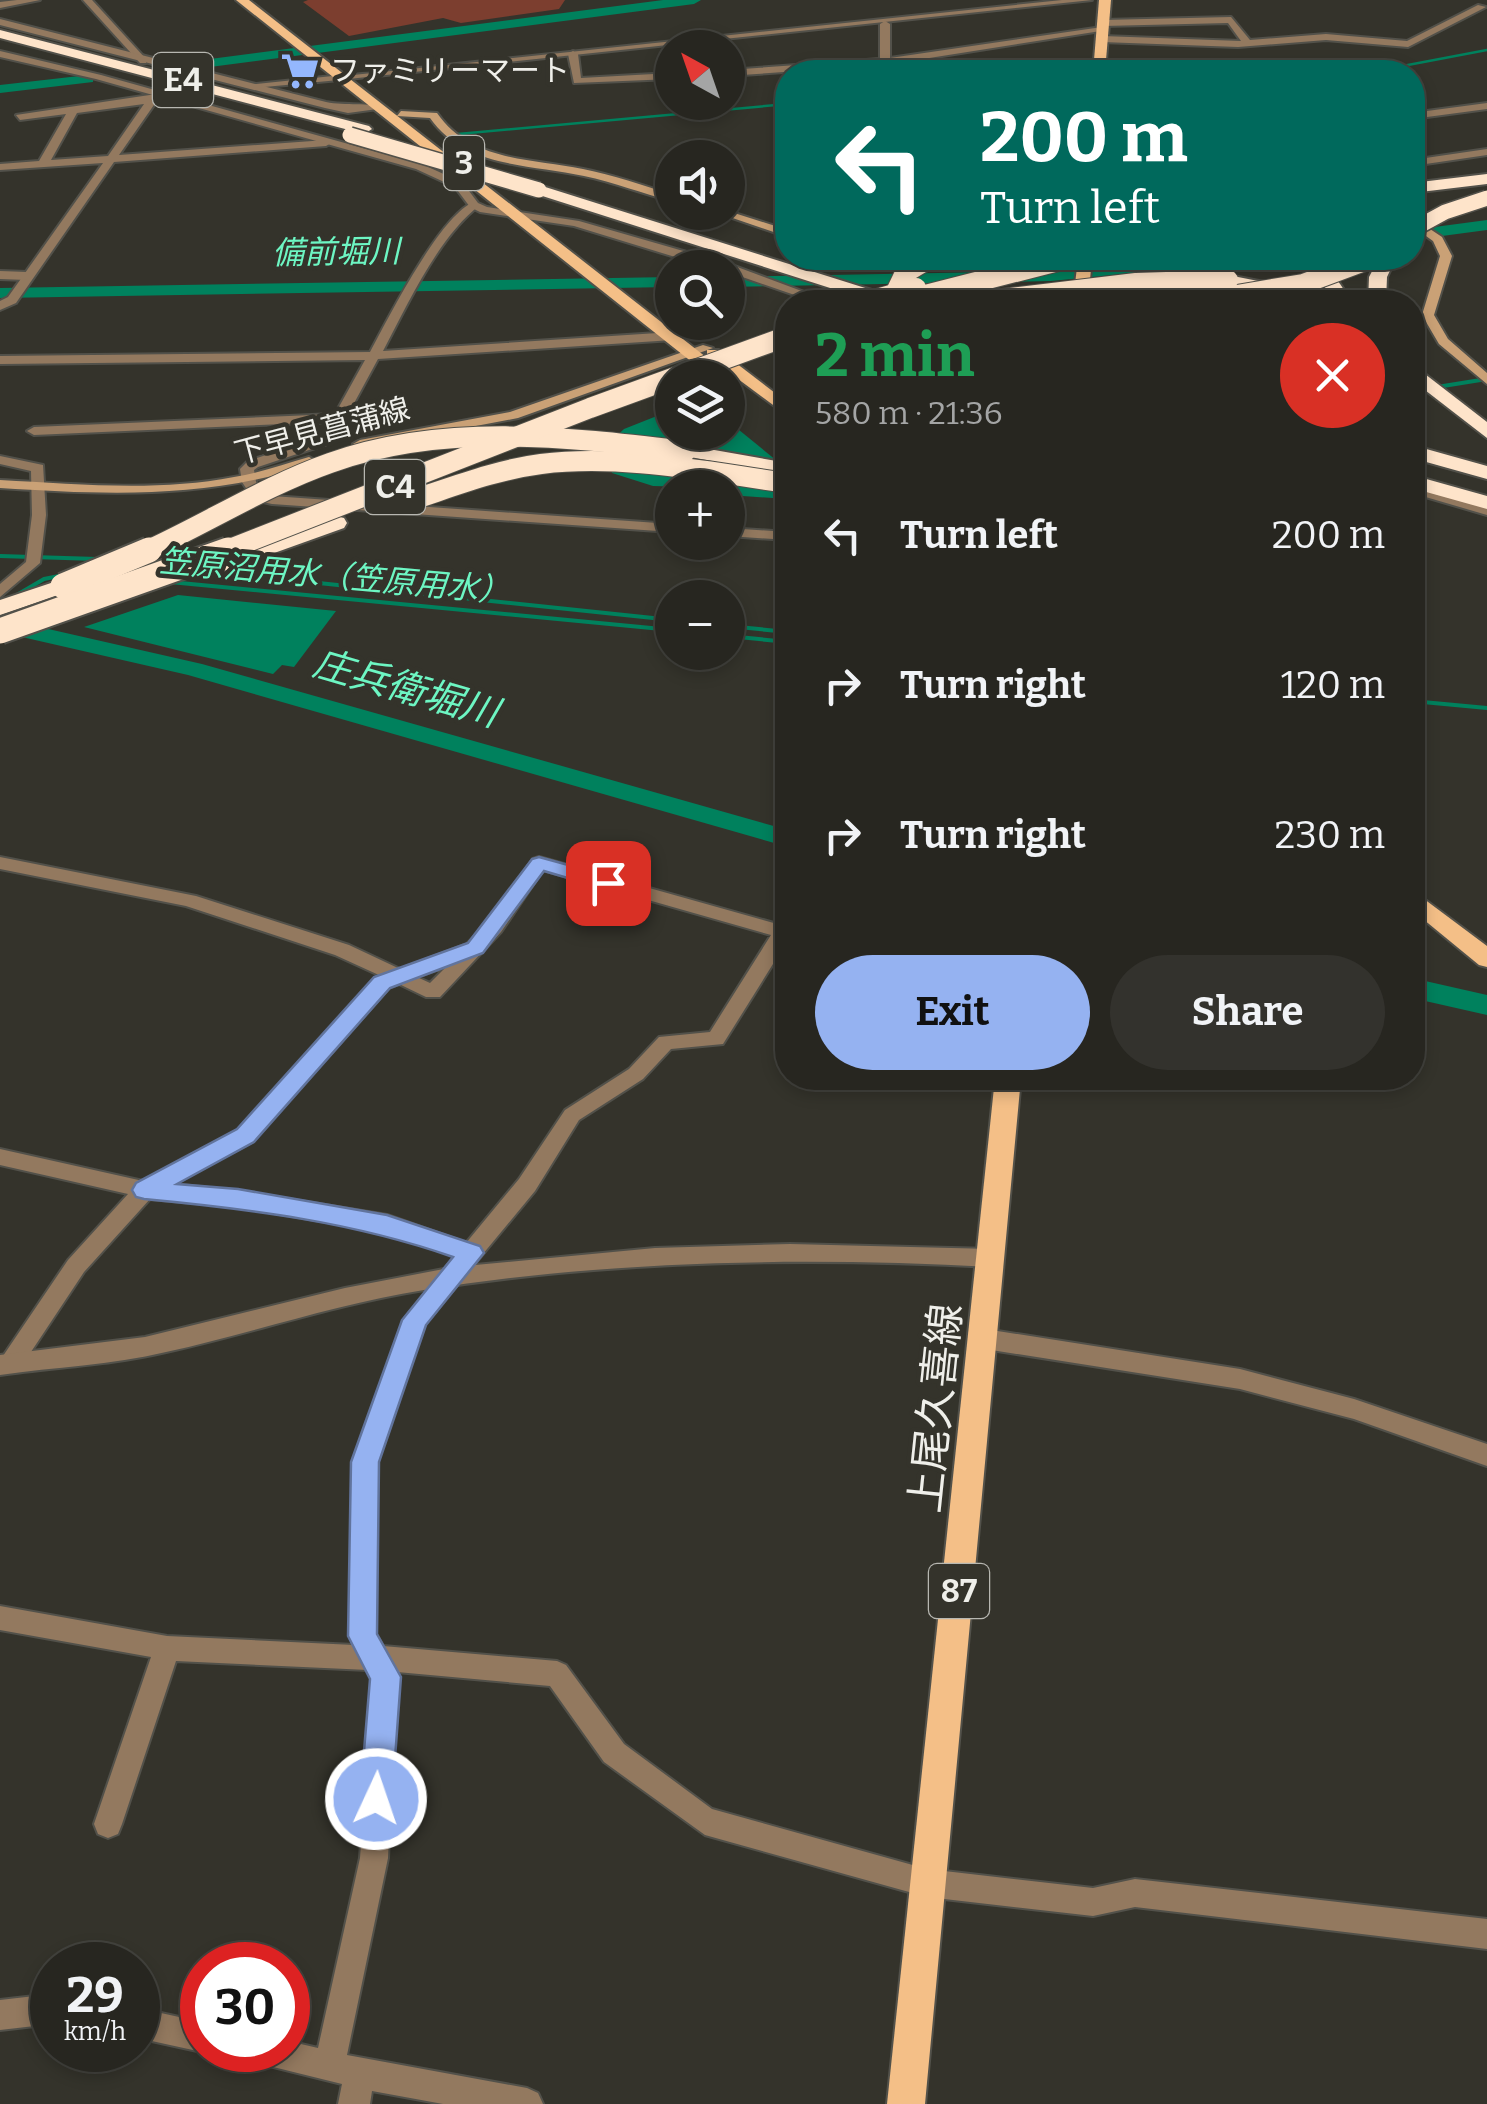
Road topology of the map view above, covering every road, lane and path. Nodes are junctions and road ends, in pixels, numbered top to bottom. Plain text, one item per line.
1 (36, 0) edge
2 (87, 0) edge
3 (242, 0) edge
4 (256, 0) edge
5 (1088, 0) edge
6 (1105, 0) edge
7 (1468, 4) dead end
8 (0, 5) edge
9 (1484, 8) edge
10 (888, 23) junction
11 (2, 26) edge
12 (1102, 31) junction
13 (1248, 43) junction
14 (0, 44) edge
15 (311, 50) junction
16 (0, 54) edge
17 (573, 54) junction
18 (888, 60) edge
19 (895, 60) edge
20 (1101, 60) edge
21 (143, 61) junction
22 (775, 69) edge
23 (745, 71) edge
24 (344, 76) junction
25 (655, 77) edge
26 (253, 86) junction
27 (158, 98) junction
28 (1487, 106) edge
29 (380, 108) junction
30 (73, 110) junction
31 (401, 114) junction
32 (1425, 114) edge
33 (20, 117) dead end
34 (357, 132) junction
35 (326, 143) junction
36 (1487, 152) edge
37 (110, 160) junction
38 (1425, 161) edge
39 (43, 164) junction
40 (1487, 164) edge
41 (0, 167) edge
42 (1425, 170) edge
43 (1487, 180) edge
44 (546, 187) junction
45 (1425, 187) edge
46 (655, 193) edge
47 (1487, 198) edge
48 (474, 205) junction
49 (522, 215) junction
50 (745, 220) edge
51 (1425, 220) edge
52 (775, 230) edge
53 (1425, 231) edge
54 (667, 250) edge
55 (775, 254) edge
56 (775, 256) edge
57 (814, 270) edge
58 (814, 270) edge
59 (829, 270) edge
60 (911, 270) edge
61 (991, 270) edge
62 (1031, 270) edge
63 (1316, 270) edge
64 (1341, 270) edge
65 (745, 274) edge
66 (0, 276) edge
67 (26, 278) junction
68 (790, 290) edge
69 (857, 290) edge
70 (857, 290) edge
71 (890, 290) edge
72 (904, 290) edge
73 (920, 290) edge
74 (934, 290) edge
75 (1079, 290) edge
76 (1267, 290) edge
77 (1275, 290) edge
78 (1337, 290) edge
79 (6, 302) edge
80 (655, 314) edge
81 (655, 329) edge
82 (775, 331) edge
83 (688, 340) edge
84 (775, 341) edge
85 (699, 349) junction
86 (775, 352) edge
87 (374, 354) junction
88 (0, 360) edge
89 (709, 360) edge
90 (745, 362) edge
91 (1487, 380) edge
92 (655, 395) edge
93 (745, 395) edge
94 (1428, 397) edge
95 (775, 403) edge
96 (338, 418) junction
97 (775, 418) edge
98 (34, 431) dead end
99 (1487, 432) edge
100 (1425, 455) edge
101 (0, 460) edge
102 (775, 463) edge
103 (1425, 470) edge
104 (1487, 472) edge
105 (775, 481) edge
106 (249, 482) junction
107 (0, 484) edge
108 (40, 486) junction
109 (1425, 487) edge
110 (1487, 488) edge
111 (1425, 489) edge
112 (1487, 503) edge
113 (1487, 511) edge
114 (336, 522) junction
115 (655, 527) edge
116 (745, 533) edge
117 (775, 535) edge
118 (0, 592) edge
119 (0, 608) edge
120 (0, 618) edge
121 (0, 631) edge
122 (0, 640) edge
123 (0, 863) edge
124 (1425, 908) edge
125 (1425, 929) edge
126 (775, 931) edge
127 (775, 949) edge
128 (1487, 958) edge
129 (396, 976) junction
130 (1487, 976) edge
131 (1007, 1090) edge
132 (0, 1156) edge
133 (144, 1190) junction
134 (471, 1253) junction
135 (992, 1258) junction
136 (451, 1276) junction
137 (984, 1339) junction
138 (5, 1364) edge
139 (1487, 1455) edge
140 (0, 1618) edge
141 (167, 1648) junction
142 (375, 1658) junction
143 (108, 1824) dead end
144 (926, 1882) junction
145 (1487, 1934) edge
146 (30, 2011) edge
147 (0, 2015) edge
148 (310, 2068) edge
149 (348, 2081) edge
150 (527, 2104) edge
151 (906, 2104) edge

1 - 8 street
2 - 21 street
3 - 15 main road, 3
4 - 15 main road, 3
5 - 10 street
6 - 12 main road
7 - 9 street
9 - 13 street
10 - 17 street
10 - 18 street
11 - 21 street
11 - 34 highway, E4
12 - 13 street
12 - 13 street
12 - 19 street
12 - 20 main road
14 - 34 highway, E4
15 - 24 main road, 3
16 - 27 street
17 - 24 street
17 - 25 street
21 - 26 street
22 - 23 street
24 - 26 street
24 - 29 main road, 3
24 - 31 main road, 3
26 - 29 street
27 - 30 street
27 - 35 street
27 - 37 street
28 - 32 street
29 - 49 main road, 3
30 - 33 street
30 - 39 street
31 - 46 main road
31 - 49 main road, 3
34 - 44 highway, E4, bridge
35 - 37 street
35 - 48 street
36 - 38 street
37 - 39 street
37 - 67 street
39 - 41 street
40 - 42 highway
43 - 45 highway
44 - 55 highway, E4
44 - 56 highway, E4
47 - 51 highway, bridge
48 - 49 street
48 - 87 street
49 - 54 street
49 - 80 main road, 3
50 - 52 main road
53 - 91 main road
57 - 69 highway
58 - 70 highway, E4
59 - 72 highway, bridge
60 - 71 highway, bridge
61 - 73 highway, bridge
62 - 74 highway, bridge
63 - 78 highway
64 - 76 highway, bridge
65 - 68 street
66 - 67 street
67 - 79 street
75 - 77 highway, bridge
81 - 87 street
82 - 120 highway, C4, bridge
83 - 85 main road, 3
84 - 121 highway, C4, bridge
85 - 89 main road, 3
85 - 95 main road, 3
85 - 106 main road, 下早見菖蒲線
86 - 90 highway
87 - 88 street
87 - 96 street
92 - 114 highway, bridge
93 - 97 main road, 3
94 - 99 highway
96 - 98 street
96 - 106 street
100 - 104 highway
101 - 108 street
102 - 119 highway, bridge
103 - 110 highway
105 - 114 highway, bridge
106 - 108 main road, 下早見菖蒲線
106 - 115 street
107 - 108 main road, 下早見菖蒲線
108 - 118 street
109 - 112 highway
111 - 113 street
114 - 122 highway
116 - 117 street
123 - 129 street
124 - 128 main road
125 - 130 main road
126 - 129 street
127 - 134 street
129 - 133 street
131 - 135 main road, 上尾久喜線 / 87
132 - 133 street
133 - 134 street
133 - 138 street
134 - 136 street
135 - 136 street
135 - 137 main road, 上尾久喜線 / 87
136 - 138 street
136 - 142 street
137 - 139 street
137 - 144 main road, 上尾久喜線 / 87
140 - 141 street
141 - 142 street
141 - 143 street
142 - 144 street
142 - 149 street
144 - 145 street
144 - 151 main road, 上尾久喜線 / 87
146 - 147 street
148 - 149 street
149 - 150 street

